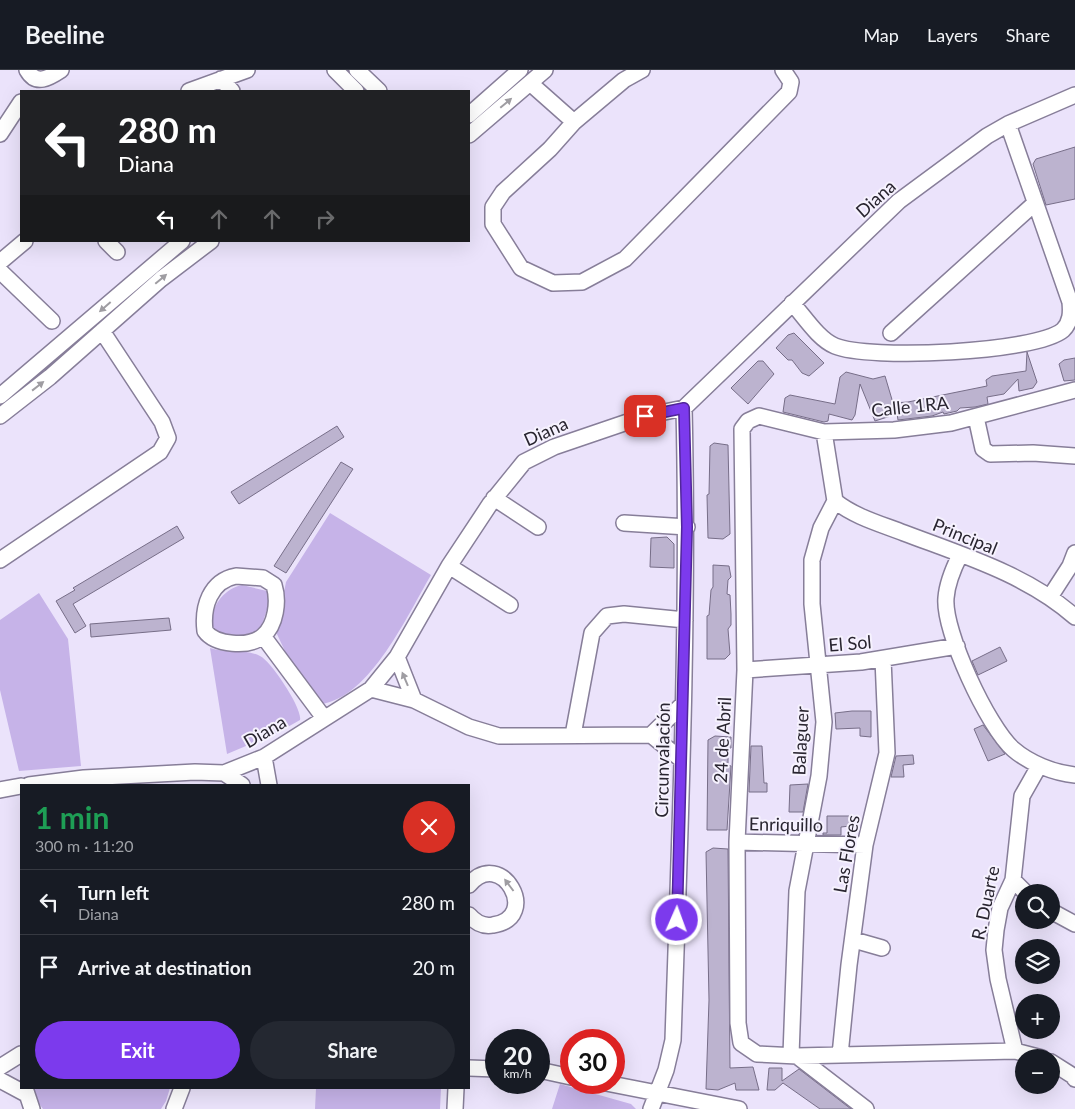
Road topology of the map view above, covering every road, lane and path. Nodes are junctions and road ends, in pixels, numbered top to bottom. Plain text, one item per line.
1 (61, 70) edge
2 (247, 70) edge
3 (335, 70) edge
4 (358, 70) edge
5 (520, 70) edge
6 (545, 70) edge
7 (642, 70) edge
8 (782, 70) edge
9 (221, 79) junction
10 (30, 80) edge
11 (530, 83) junction
12 (192, 90) edge
13 (231, 90) edge
14 (355, 90) edge
15 (379, 90) edge
16 (1075, 95) edge
17 (20, 104) edge
18 (470, 115) edge
19 (574, 122) junction
20 (1008, 124) junction
21 (0, 134) edge
22 (470, 134) edge
23 (1034, 204) junction
24 (24, 242) edge
25 (107, 242) edge
26 (181, 242) edge
27 (210, 242) edge
28 (117, 252) dead end
29 (0, 262) edge
30 (0, 271) edge
31 (792, 303) junction
32 (52, 321) dead end
33 (102, 331) junction
34 (890, 333) dead end
35 (1075, 390) edge
36 (0, 396) edge
37 (684, 408) junction
38 (0, 416) edge
39 (976, 417) junction
40 (748, 421) joint
41 (824, 432) junction
42 (1075, 456) edge
43 (494, 498) junction
44 (835, 501) junction
45 (624, 523) dead end
46 (538, 527) dead end
47 (687, 527) junction
48 (1075, 553) edge
49 (960, 554) junction
50 (0, 560) edge
51 (449, 566) junction
52 (1050, 597) junction
53 (510, 606) dead end
54 (1075, 617) edge
55 (684, 620) junction
56 (262, 636) junction
57 (957, 646) junction
58 (396, 657) junction
59 (883, 659) junction
60 (818, 666) junction
61 (745, 670) junction
62 (371, 689) junction
63 (414, 700) junction
64 (683, 704) junction
65 (324, 718) junction
66 (572, 735) junction
67 (651, 735) junction
68 (264, 757) junction
69 (682, 760) junction
70 (1040, 766) junction
71 (224, 773) junction
72 (1075, 776) edge
73 (38, 784) edge
74 (240, 784) edge
75 (268, 784) edge
76 (20, 786) edge
77 (0, 790) edge
78 (737, 842) junction
79 (865, 844) junction
80 (806, 845) junction
81 (1013, 880) junction
82 (470, 883) edge
83 (1017, 884) edge
84 (470, 916) edge
85 (1060, 916) edge
86 (1075, 924) edge
87 (854, 940) junction
88 (882, 948) dead end
89 (1015, 1051) joint
90 (840, 1054) junction
91 (20, 1055) edge
92 (794, 1055) junction
93 (0, 1067) edge
94 (470, 1068) edge
95 (1060, 1068) edge
96 (485, 1069) edge
97 (1075, 1079) edge
98 (0, 1080) edge
99 (625, 1087) edge
100 (20, 1088) edge
101 (184, 1089) edge
102 (456, 1089) edge
103 (26, 1091) edge
104 (656, 1094) junction
105 (32, 1109) edge
106 (174, 1109) edge
107 (455, 1109) edge
108 (650, 1109) edge
109 (739, 1109) edge
110 (866, 1109) edge

1 - 10 street
2 - 9 street
3 - 14 street
4 - 15 street
5 - 18 street
6 - 11 street
7 - 19 street
8 - 19 street
9 - 12 street
9 - 13 street
11 - 19 street
22 -> 11 street
16 - 20 street, Diana
17 - 21 street
20 - 23 street
20 - 31 street, Diana
23 - 31 street
23 - 34 street
24 - 29 street
25 - 28 street
26 -> 36 street
33 -> 27 street
30 - 32 street
31 - 37 street, Diana
38 -> 33 street
33 - 50 street
35 - 39 street, Calle 1RA
37 - 43 street, Diana
37 - 47 street, Circunvalación
39 - 41 street, Calle 1RA
39 - 42 street
40 - 41 street, Calle 1RA
40 - 61 street, 24 de Abril
41 - 44 street
43 - 46 street
43 - 51 street, Diana
44 - 49 street, Principal
44 - 60 street, Balaguer
45 - 47 street
47 - 55 street, Circunvalación
48 - 52 street
49 - 52 street, Principal
49 - 57 street
51 - 53 street
51 - 58 street, Diana
52 - 54 street, Principal
55 - 64 street, Circunvalación
55 - 66 street
56 - 56 street
56 - 65 street
57 - 59 street, El Sol
57 - 70 street
58 - 62 street, Diana
63 -> 58 street
59 - 60 street, El Sol
59 - 79 street, Las Flores
60 - 61 street, El Sol
60 - 80 street, Balaguer
61 - 78 street, 24 de Abril
62 - 63 street
62 - 65 street, Diana
63 - 66 street
64 - 67 street
64 - 69 street, Circunvalación
65 - 68 street, Diana
66 - 67 street
67 - 69 street
68 - 71 street, Diana
68 - 75 street
69 - 104 street, Circunvalación
70 - 72 street
70 - 81 street, R. Duarte
71 - 73 street, Diana
71 - 74 street
76 - 77 street
78 - 80 street, Enriquillo
78 - 92 street, 24 de Abril
79 - 80 street, Enriquillo
79 - 87 street, Las Flores
80 - 92 street, Balaguer
81 - 83 street
81 - 89 street, R. Duarte
84 -> 82 street
85 - 86 street
87 - 88 street
87 - 90 street, Las Flores
89 - 90 street
90 - 92 street
91 - 93 street
92 - 110 street
94 - 96 street
95 - 97 street
98 - 100 street
99 - 104 street
101 - 106 street
102 - 107 street
103 - 105 street
104 - 108 street, Circunvalación
104 - 109 street

